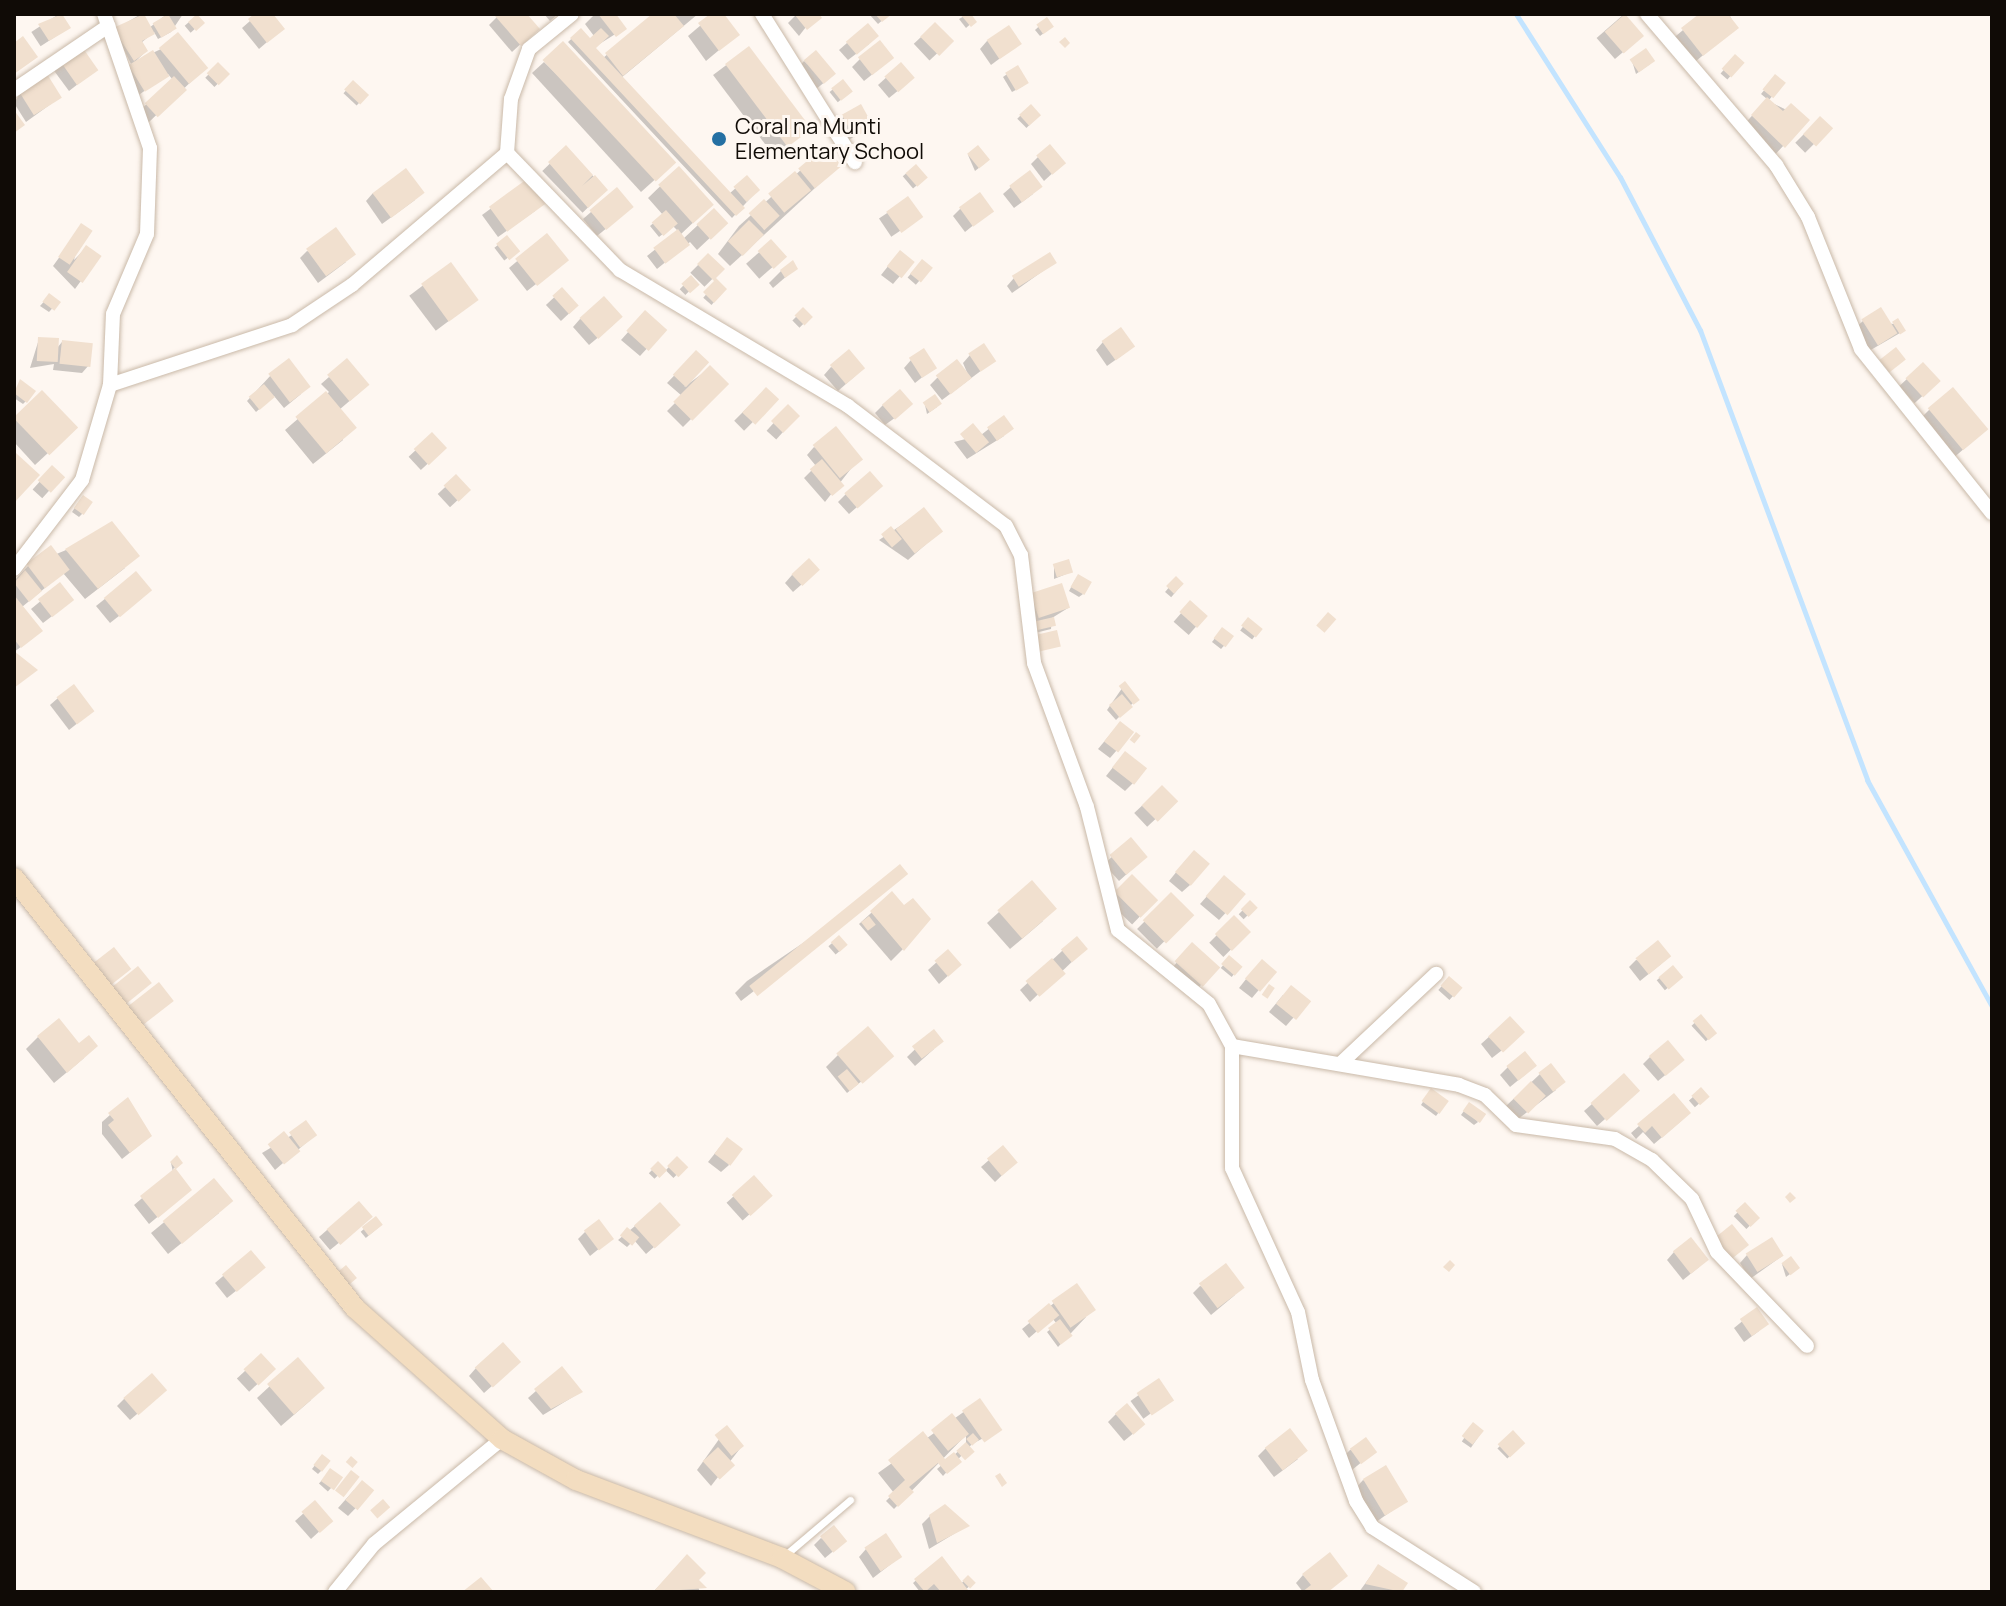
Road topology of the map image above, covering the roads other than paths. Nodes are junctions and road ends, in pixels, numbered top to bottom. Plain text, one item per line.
1 (572, 14) edge
2 (762, 14) edge
3 (1647, 14) edge
4 (106, 20) edge
5 (14, 90) edge
6 (507, 153) junction
7 (855, 162) dead end
8 (110, 385) junction
9 (1992, 513) edge
10 (14, 569) edge
11 (14, 878) edge
12 (1436, 974) dead end
13 (1232, 1046) junction
14 (1340, 1064) junction
15 (1807, 1346) dead end
16 (502, 1439) junction
17 (850, 1500) dead end
18 (782, 1558) junction
19 (335, 1592) edge
20 (846, 1592) edge
21 (1474, 1592) edge

1 - 6 street
2 - 7 street
3 - 9 street
4 - 5 street
4 - 8 street
6 - 8 street
6 - 13 street
8 - 10 street
11 - 16 street
12 - 14 street
13 - 14 street
13 - 21 street
14 - 15 street
16 - 18 street
16 - 19 street
17 - 18 lane
18 - 20 street

